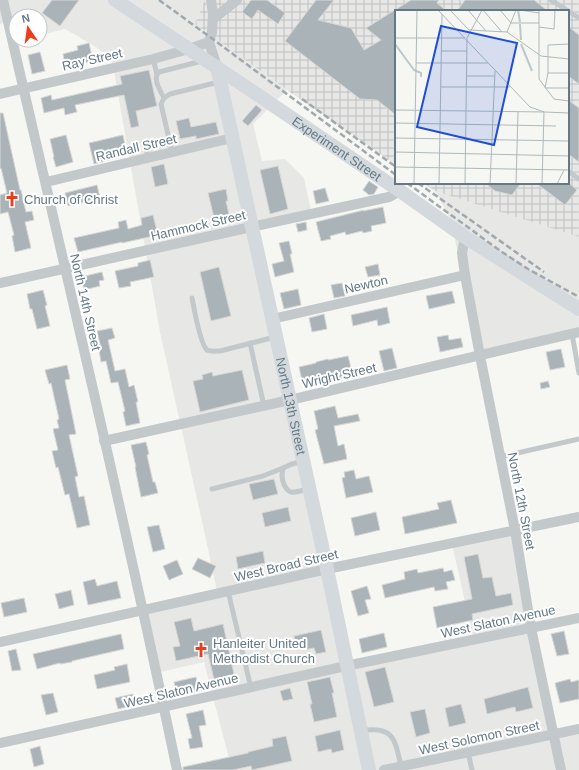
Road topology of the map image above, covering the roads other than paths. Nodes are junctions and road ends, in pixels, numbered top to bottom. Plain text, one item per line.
1 (3, 0) edge
2 (115, 0) edge
3 (211, 0) edge
4 (237, 0) edge
5 (551, 0) edge
6 (566, 10) edge
7 (569, 12) edge
8 (4, 18) edge
9 (579, 18) edge
10 (213, 19) junction
11 (209, 42) junction
12 (189, 49) junction
13 (153, 59) junction
14 (211, 64) junction
15 (157, 74) junction
16 (220, 82) junction
17 (23, 88) junction
18 (0, 94) edge
19 (164, 98) junction
20 (232, 138) junction
21 (171, 148) junction
22 (569, 172) edge
23 (579, 179) edge
24 (46, 182) junction
25 (400, 191) junction
26 (252, 226) junction
27 (465, 237) junction
28 (65, 268) junction
29 (465, 275) junction
30 (0, 283) edge
31 (192, 298) dead end
32 (579, 309) edge
33 (272, 319) junction
34 (575, 333) edge
35 (276, 336) junction
36 (250, 343) junction
37 (480, 356) junction
38 (579, 373) edge
39 (290, 400) junction
40 (264, 406) junction
41 (579, 439) edge
42 (104, 441) junction
43 (500, 457) junction
44 (303, 461) junction
45 (283, 468) junction
46 (212, 488) dead end
47 (309, 488) junction
48 (579, 517) edge
49 (515, 530) junction
50 (327, 569) junction
51 (228, 592) junction
52 (144, 611) junction
53 (579, 618) edge
54 (531, 628) junction
55 (0, 642) edge
56 (346, 666) junction
57 (250, 688) junction
58 (164, 707) junction
59 (579, 729) edge
60 (360, 732) junction
61 (554, 734) junction
62 (0, 743) edge
63 (468, 752) junction
64 (405, 767) edge
65 (177, 770) edge
66 (368, 770) edge
67 (384, 770) edge
68 (472, 770) edge
69 (561, 770) edge

1 - 8 street, North 14th Street
2 - 12 street, Experiment Street
3 - 10 street, North 13th Street
4 - 10 street
5 - 6 lane
7 - 9 lane
8 - 17 street, North 14th Street
10 - 11 street, North 13th Street
11 - 12 street
11 - 14 street, North 13th Street
12 - 13 street, Ray Street
12 - 14 street, Experiment Street
13 - 15 lane
13 - 17 street, Ray Street
14 - 15 lane
14 - 16 street, North 13th Street
14 - 25 street, Experiment Street
15 - 19 lane
16 - 19 lane
16 - 20 street, North 13th Street
17 - 18 street, Ray Street
17 - 24 street, North 14th Street
19 - 21 lane
20 - 21 street, Randall Street
20 - 26 street, North 13th Street
21 - 24 street, Randall Street
22 - 23 lane
24 - 28 street, North 14th Street
25 - 26 street, Hammock Street
25 - 27 street, Experiment Street
26 - 28 street, Hammock Street
26 - 33 street, North 13th Street
27 - 29 street, North 12th Street
27 - 32 street, Experiment Street
28 - 30 street, Hammock Street
28 - 42 street, North 14th Street
29 - 33 street, Newton
29 - 37 street, North 12th Street
31 - 36 lane
33 - 35 street, North 13th Street
34 - 37 street, Wright Street
34 - 38 lane
35 - 36 lane
35 - 39 street, North 13th Street
36 - 40 lane
37 - 39 street, Wright Street
37 - 43 street, North 12th Street
39 - 40 street, Wright Street
39 - 44 street, North 13th Street
40 - 42 street, Wright Street
41 - 43 lane
42 - 52 street, North 14th Street
43 - 49 street, North 12th Street
44 - 45 lane
44 - 47 street, North 13th Street
45 - 46 lane
45 - 47 lane
47 - 50 street, North 13th Street
48 - 49 street, West Broad Street
49 - 50 street, West Broad Street
49 - 54 street, North 12th Street
50 - 51 street, West Broad Street
50 - 56 street, North 13th Street
51 - 52 street, West Broad Street
51 - 57 lane
52 - 55 street, West Broad Street
52 - 58 street, North 14th Street
53 - 54 street, West Slaton Avenue
54 - 56 street, West Slaton Avenue
54 - 61 street, North 12th Street
56 - 57 street, West Slaton Avenue
56 - 60 street, North 13th Street
57 - 58 street, West Slaton Avenue
58 - 62 street, West Slaton Avenue
58 - 65 street, North 14th Street
59 - 61 street, West Solomon Street
60 - 64 lane
60 - 66 street, North 13th Street
61 - 63 street, West Solomon Street
61 - 69 street, North 12th Street
63 - 64 street, West Solomon Street
63 - 68 lane
64 - 67 street, West Solomon Street

